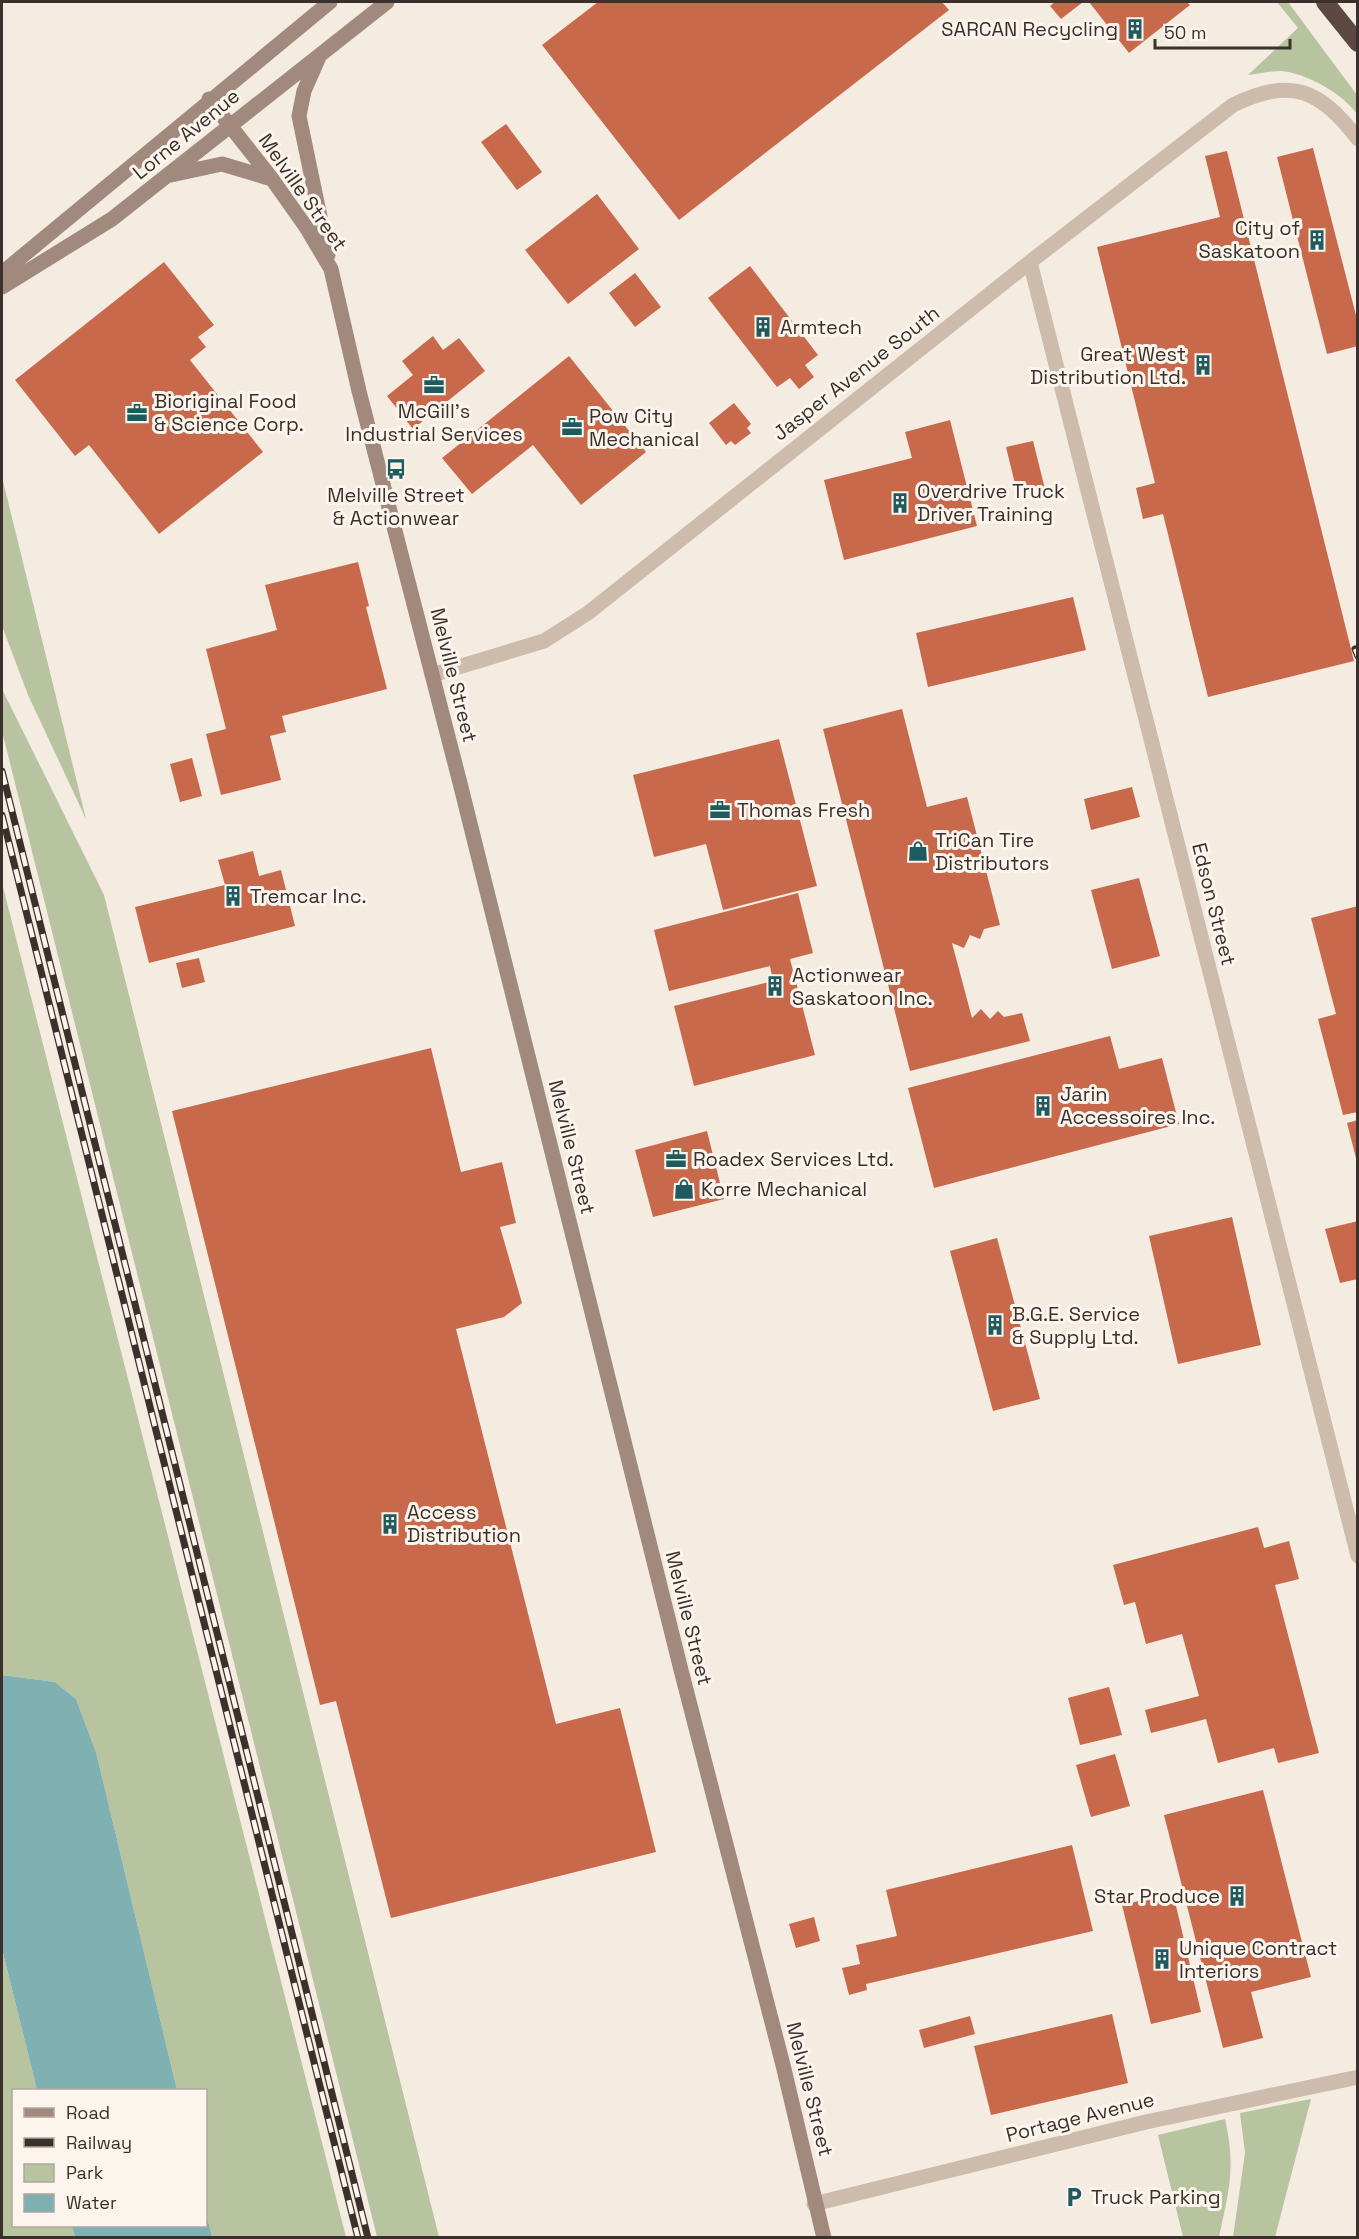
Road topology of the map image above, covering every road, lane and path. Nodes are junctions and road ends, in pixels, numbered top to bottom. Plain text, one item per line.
1 (330, 2) edge
2 (387, 2) edge
3 (1325, 2) edge
4 (1358, 44) edge
5 (321, 54) junction
6 (209, 99) junction
7 (230, 125) junction
8 (1358, 139) edge
9 (168, 175) junction
10 (272, 180) junction
11 (1030, 262) junction
12 (331, 269) junction
13 (2, 273) edge
14 (2, 287) edge
15 (432, 675) junction
16 (1358, 1556) edge
17 (1358, 2077) edge
18 (814, 2204) junction
19 (824, 2238) edge

1 - 6 street, Lorne Avenue
2 - 5 street, Lorne Avenue
3 - 4 highway
5 - 7 street, Lorne Avenue
5 - 12 street
6 - 7 street, Melville Street
6 - 13 street, Lorne Avenue
7 - 9 street, Lorne Avenue
7 - 10 street, Melville Street
8 - 11 street, Jasper Avenue South
9 - 10 street
9 - 14 street, Lorne Avenue
10 - 12 street, Melville Street
11 - 15 street, Jasper Avenue South
11 - 16 street, Edson Street
12 - 15 street, Melville Street
15 - 18 street, Melville Street
17 - 18 street, Portage Avenue
18 - 19 street, Melville Street

